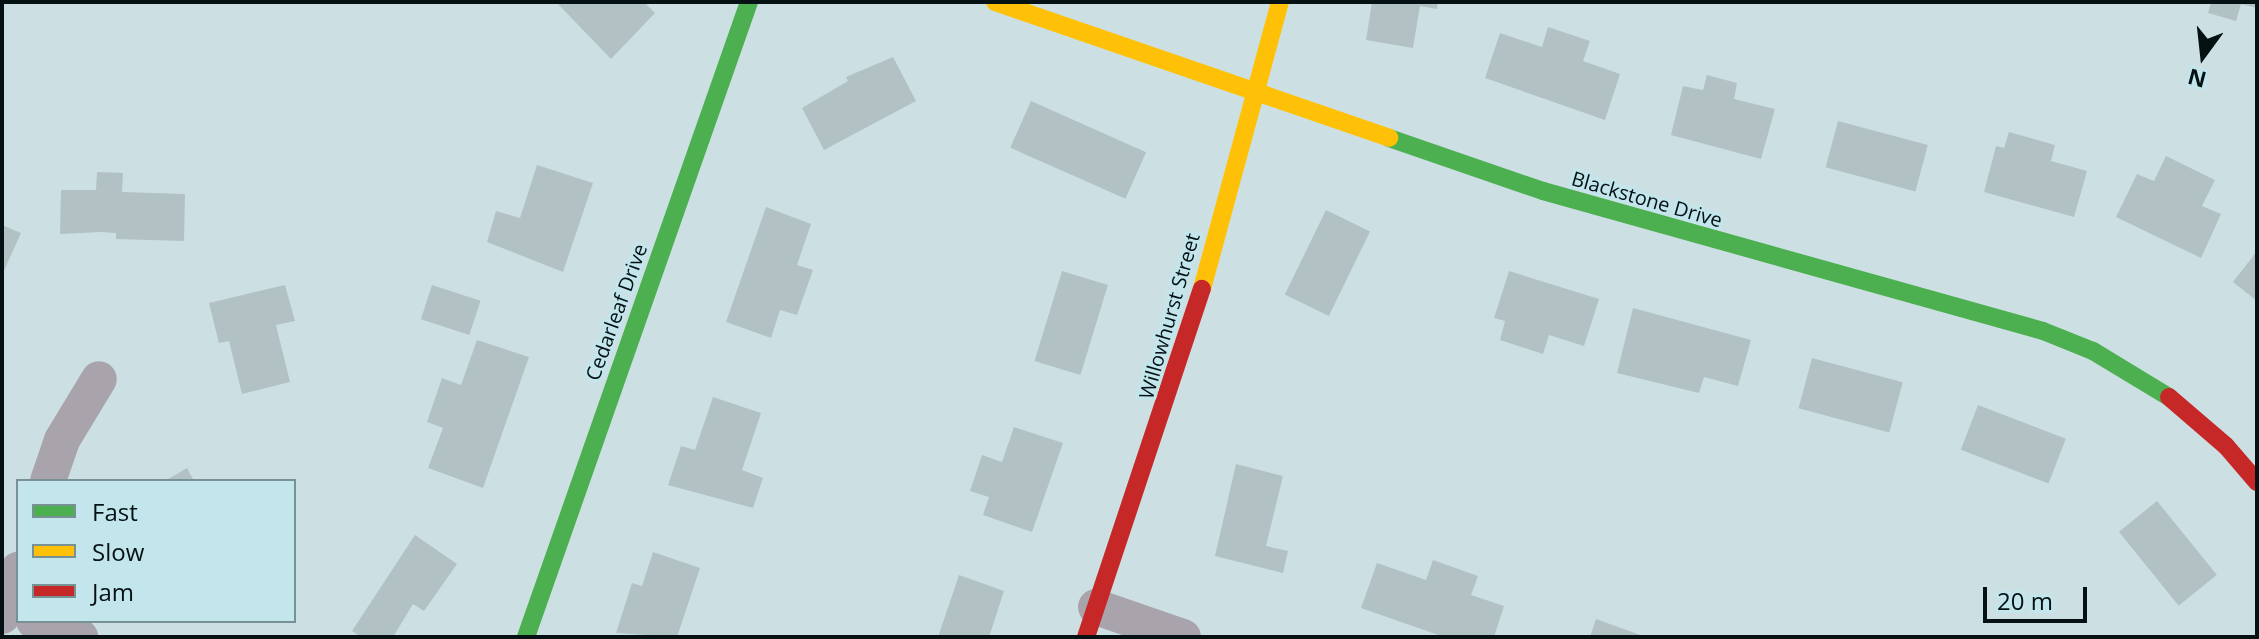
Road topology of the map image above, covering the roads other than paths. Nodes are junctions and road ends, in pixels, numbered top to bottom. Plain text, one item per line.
1 (749, 2) edge
2 (995, 2) edge
3 (1280, 2) edge
4 (1255, 92) junction
5 (99, 379) dead end
6 (49, 479) edge
7 (2257, 482) edge
8 (16, 593) edge
9 (14, 616) edge
10 (1091, 622) edge
11 (36, 623) edge
12 (80, 637) edge
13 (526, 637) edge
14 (1183, 637) edge

1 - 13 street, Cedarleaf Drive
2 - 4 street, Blackstone Drive
3 - 4 street, Willowhurst Street
4 - 7 street, Blackstone Drive
4 - 10 street, Willowhurst Street
5 - 6 street
8 - 9 street
10 - 14 street
11 - 12 street

